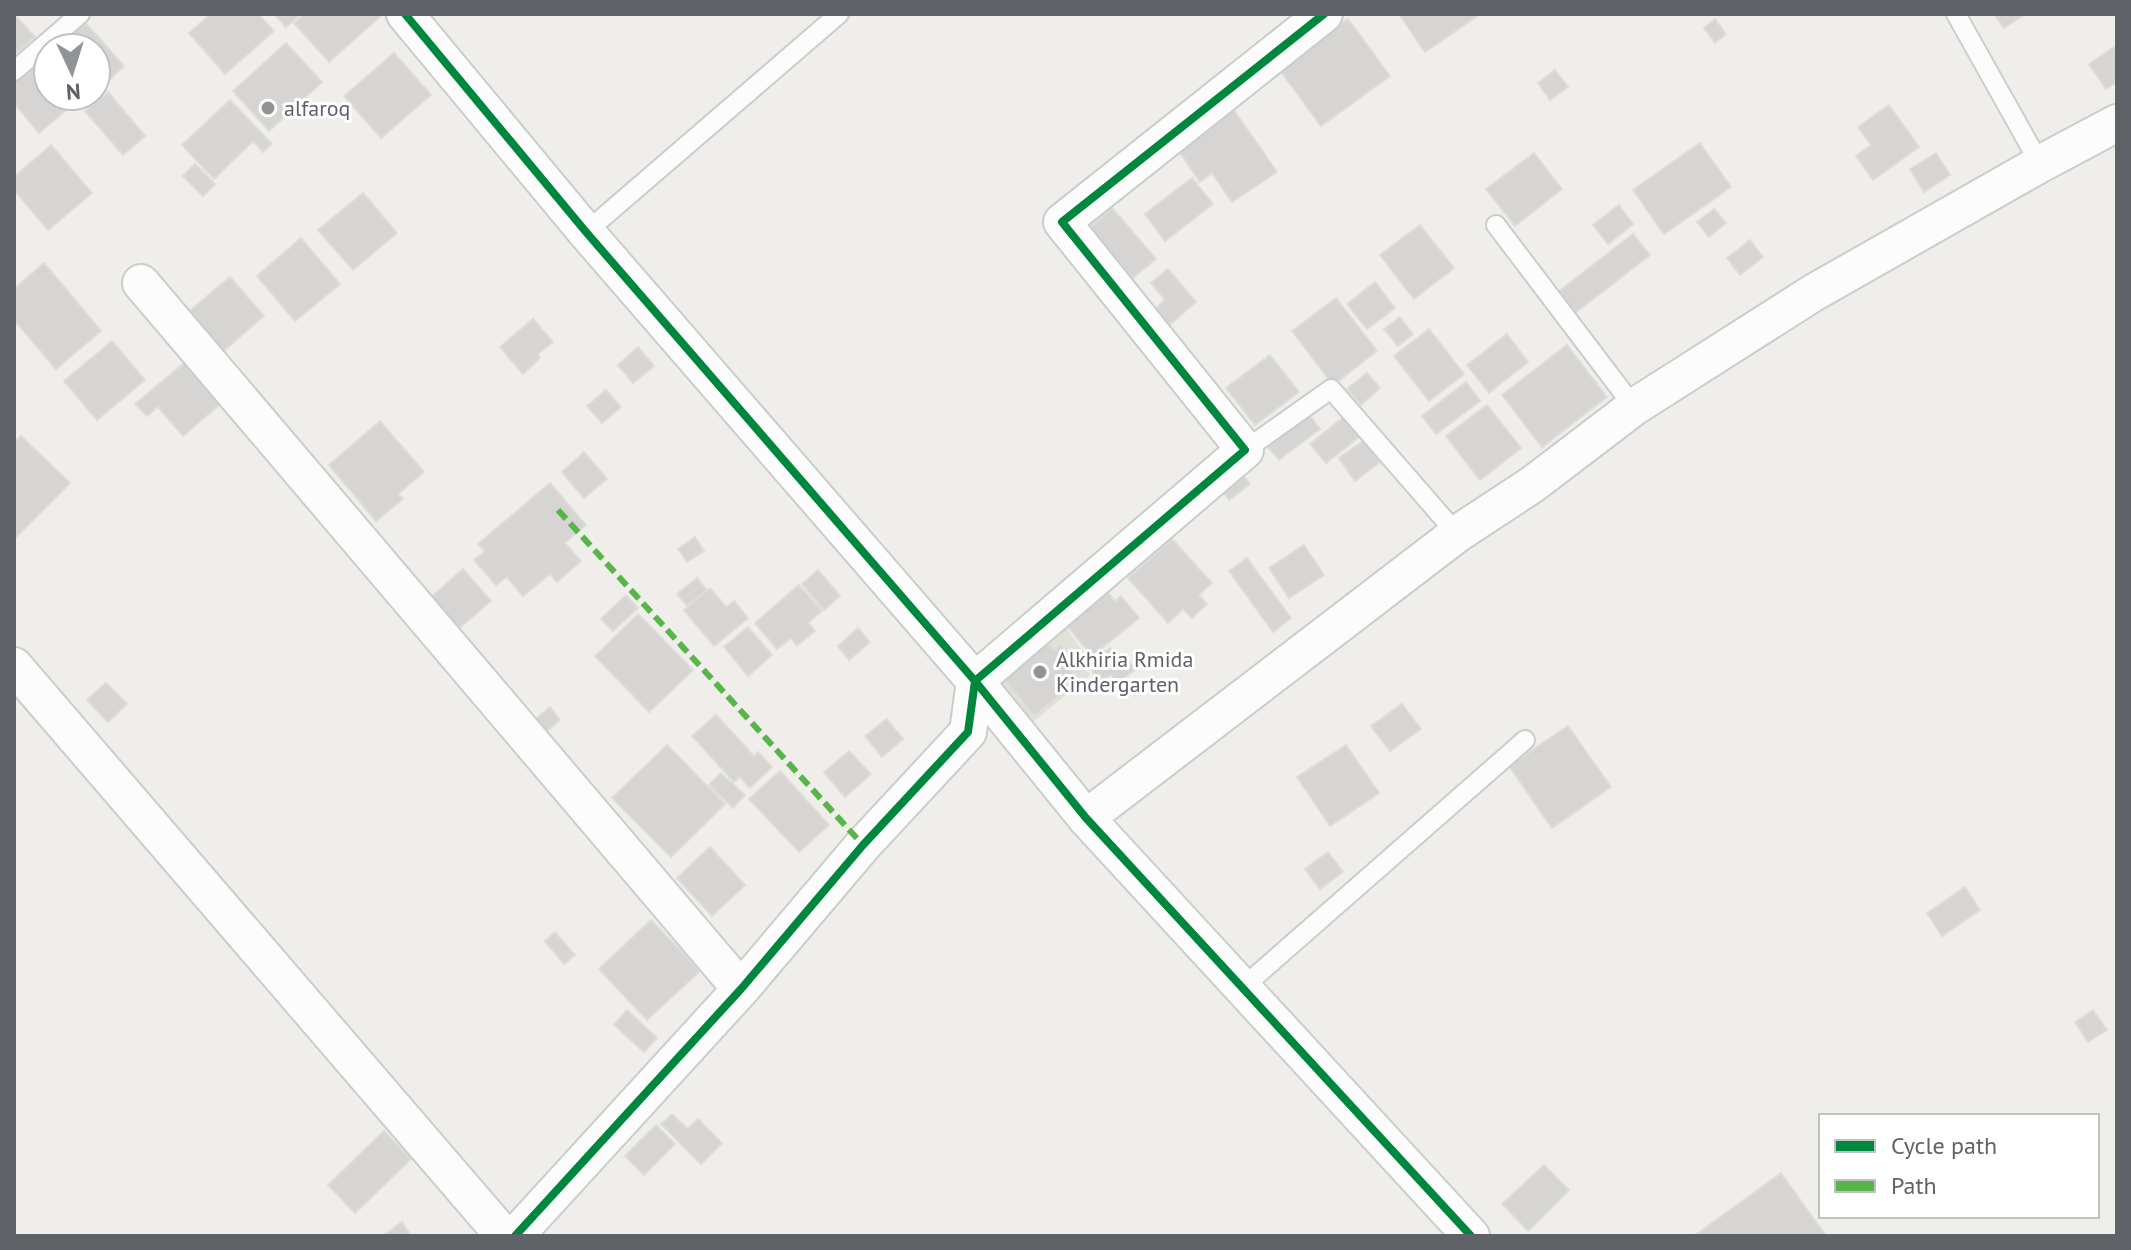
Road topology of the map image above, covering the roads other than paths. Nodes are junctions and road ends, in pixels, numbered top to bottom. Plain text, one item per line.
1 (80, 14) edge
2 (405, 14) edge
3 (839, 14) edge
4 (1324, 14) edge
5 (1956, 14) edge
6 (14, 71) edge
7 (2117, 123) edge
8 (2040, 164) junction
9 (1496, 225) dead end
10 (586, 232) junction
11 (141, 283) dead end
12 (1634, 407) junction
13 (1245, 450) junction
14 (1457, 534) junction
15 (14, 666) edge
16 (975, 681) junction
17 (1525, 740) dead end
18 (1086, 818) junction
19 (1242, 988) junction
20 (741, 989) junction
21 (504, 1236) edge
22 (515, 1236) edge
23 (1471, 1236) edge

1 - 6 lane
2 - 10 street
3 - 10 lane
4 - 13 street
5 - 8 lane
7 - 8 street
8 - 12 street
9 - 12 lane
10 - 16 street
11 - 20 street
12 - 14 street
13 - 14 lane
13 - 16 street
14 - 18 street
15 - 21 street
16 - 18 street
16 - 20 street
17 - 19 lane
18 - 19 street
19 - 23 street
20 - 22 street

